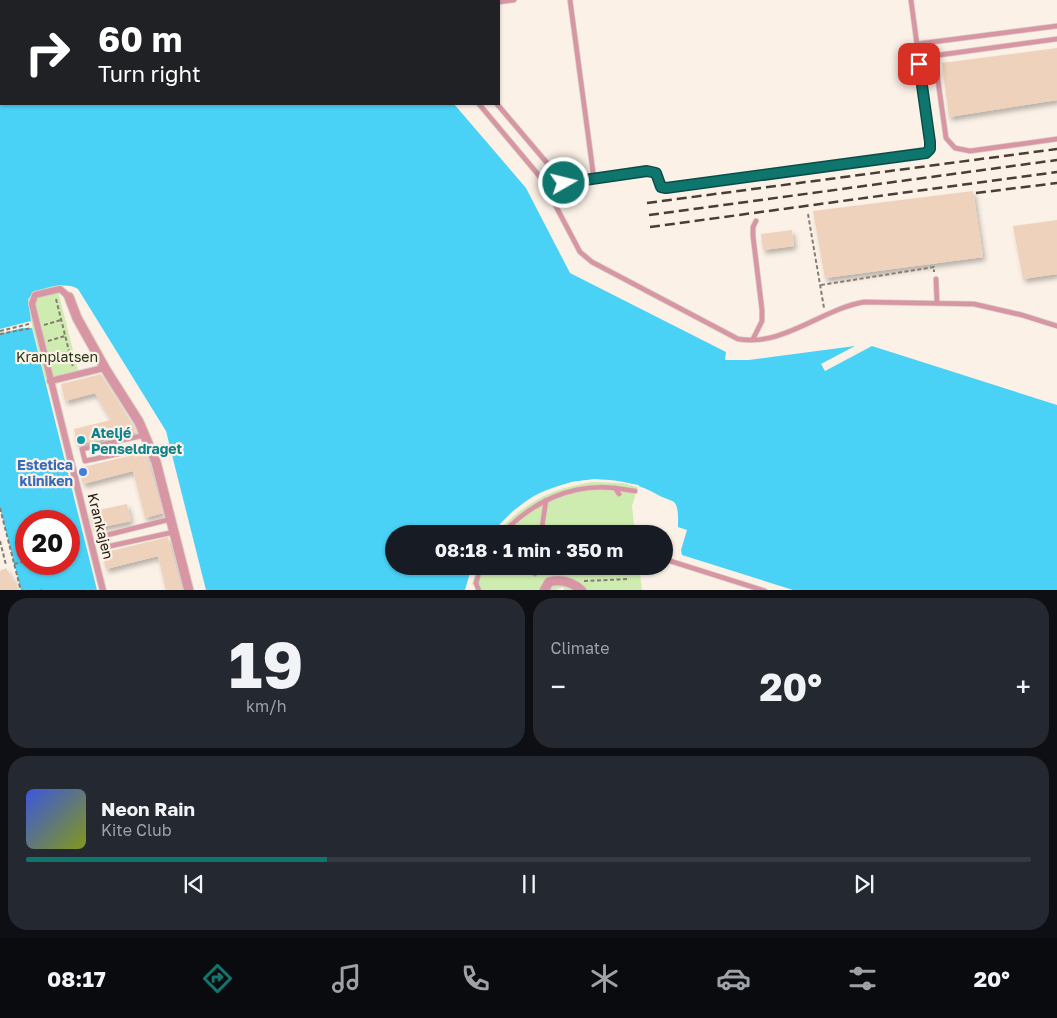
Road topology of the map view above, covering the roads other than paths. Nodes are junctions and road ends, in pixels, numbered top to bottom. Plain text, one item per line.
1 (514, 0) edge
2 (570, 0) edge
3 (911, 0) edge
4 (500, 2) edge
5 (1057, 26) edge
6 (1057, 39) edge
7 (917, 44) junction
8 (480, 105) edge
9 (498, 105) edge
10 (1057, 139) edge
11 (594, 178) junction
12 (756, 221) dead end
13 (936, 280) road end
14 (69, 297) joint
15 (937, 303) junction
16 (1057, 326) edge
17 (753, 339) junction
18 (104, 368) junction
19 (50, 381) junction
20 (145, 435) junction
21 (150, 447) junction
22 (615, 488) junction
23 (635, 491) dead end
24 (619, 494) dead end
25 (546, 500) junction
26 (171, 519) junction
27 (512, 525) edge
28 (542, 525) edge
29 (174, 532) junction
30 (673, 562) edge
31 (478, 575) edge
32 (103, 590) edge
33 (189, 590) edge
34 (479, 590) edge
35 (544, 590) edge
36 (582, 590) edge
37 (765, 590) edge

1 - 4 lane
2 - 11 lane
3 - 7 lane
5 - 7 lane
6 - 10 lane
7 - 11 lane
8 - 17 lane
9 - 11 lane
12 - 17 lane
13 - 15 lane
14 - 18 street, Krankajen
14 - 19 street, Krankajen
15 - 16 lane
15 - 17 lane
18 - 19 street
18 - 20 street, Krankajen
19 - 32 street, Krankajen
20 - 21 street, Krankajen
20 - 21 lane
21 - 26 street, Krankajen
22 - 23 lane
22 - 24 lane
22 - 25 lane
25 - 27 lane
25 - 28 lane
26 - 29 street, Krankajen
26 - 29 lane, Krankajen
29 - 33 street, Krankajen
30 - 37 lane
31 - 34 lane
35 - 36 street

